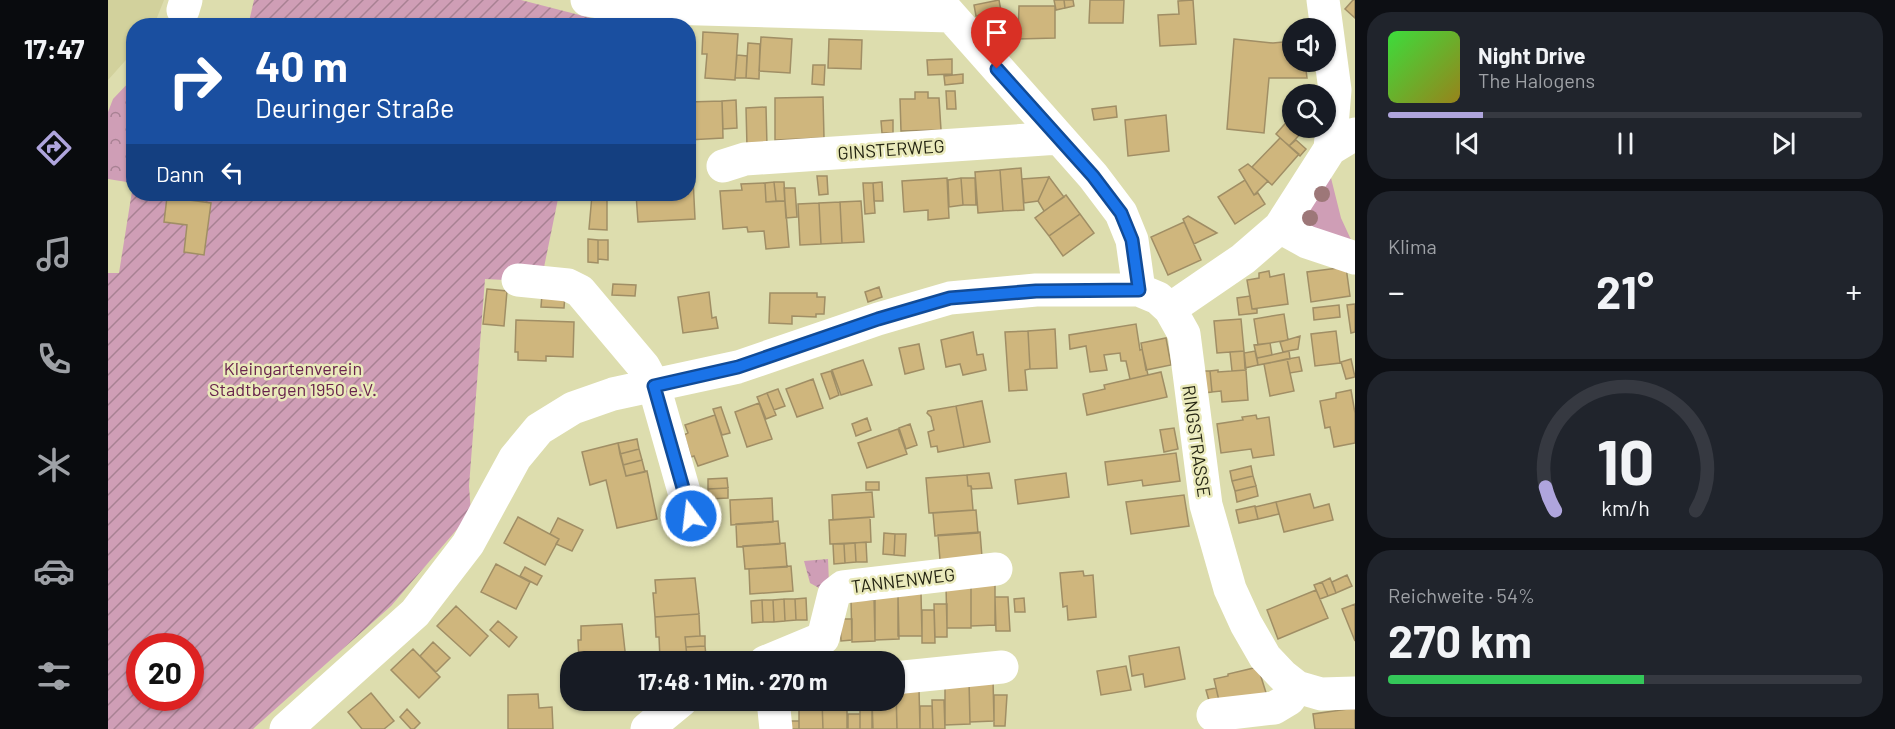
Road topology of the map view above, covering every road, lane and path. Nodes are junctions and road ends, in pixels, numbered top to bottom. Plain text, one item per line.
1 (587, 0) edge
2 (1323, 0) edge
3 (944, 8) edge
4 (1355, 56) edge
5 (1334, 84) edge
6 (1336, 88) edge
7 (1336, 96) edge
8 (1059, 138) junction
9 (1343, 141) edge
10 (723, 166) dead end
11 (1280, 227) junction
12 (1355, 258) edge
13 (518, 280) dead end
14 (1139, 290) junction
15 (1170, 309) junction
16 (654, 386) junction
17 (691, 516) dead end
18 (996, 569) dead end
19 (796, 651) edge
20 (1002, 667) dead end
21 (905, 677) edge
22 (1297, 687) junction
23 (1355, 693) edge
24 (669, 711) edge
25 (774, 711) edge
26 (1214, 715) dead end
27 (286, 729) edge
28 (647, 729) edge
29 (776, 729) edge

1 - 3 street
2 - 5 street
3 - 8 street
4 - 6 street
7 - 9 street
8 - 10 street, GINSTERWEG
8 - 14 street
9 - 11 street
11 - 12 street
11 - 15 street
13 - 16 street
14 - 15 street
14 - 16 street
15 - 22 street, RINGSTRASSE
16 - 17 street
16 - 27 street
18 - 19 street, TANNENWEG
20 - 21 street
22 - 23 street, RINGSTRASSE
22 - 26 street
24 - 28 street
25 - 29 street

